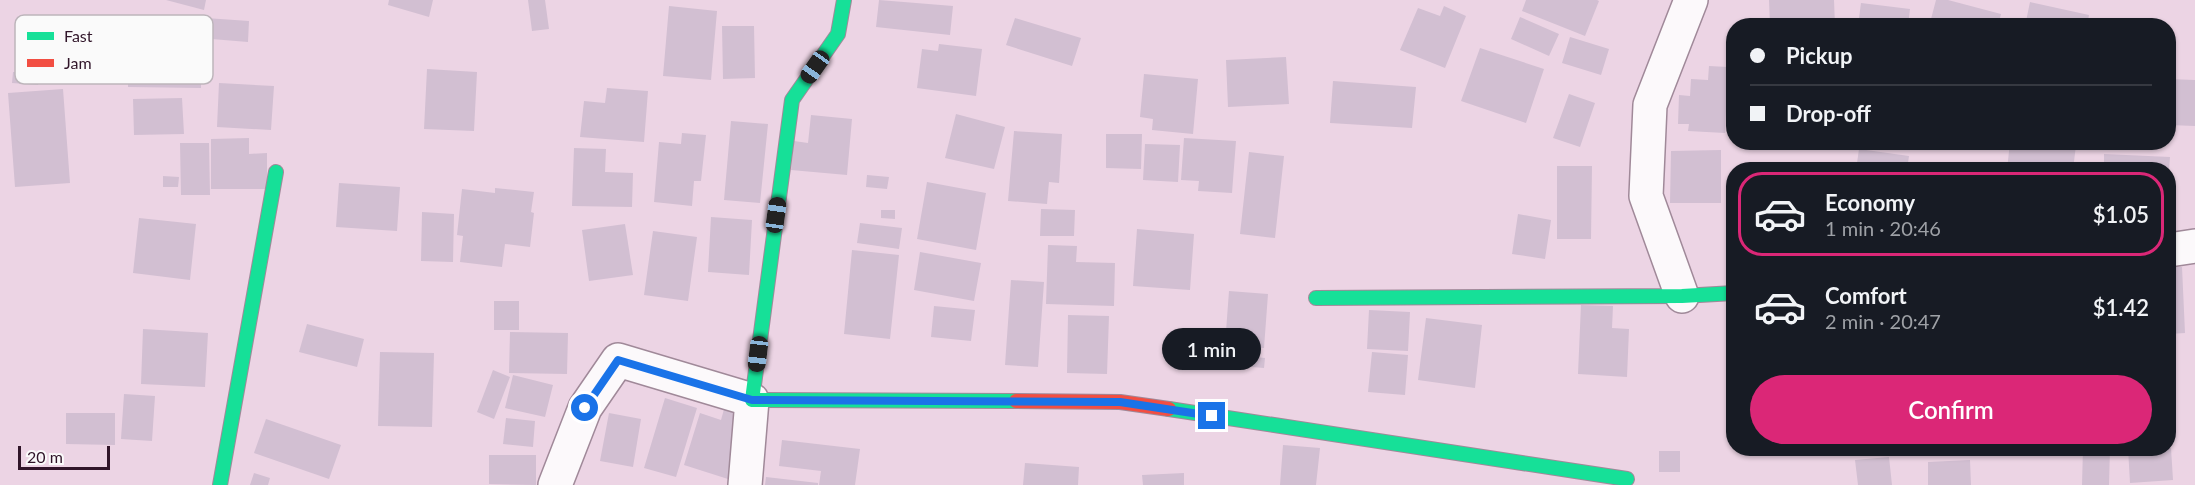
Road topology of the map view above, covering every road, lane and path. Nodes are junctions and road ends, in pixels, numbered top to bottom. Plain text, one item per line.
1 (844, 0) edge
2 (1690, 0) edge
3 (276, 172) dead end
4 (2195, 246) edge
5 (2176, 249) edge
6 (1726, 293) edge
7 (1682, 296) junction
8 (1316, 298) dead end
9 (752, 400) junction
10 (1627, 479) dead end
11 (219, 485) edge
12 (555, 485) edge
13 (745, 485) edge

1 - 9 street
2 - 7 street
3 - 11 street
4 - 5 street
6 - 7 street
7 - 8 street
9 - 10 street
9 - 12 street
9 - 13 street

